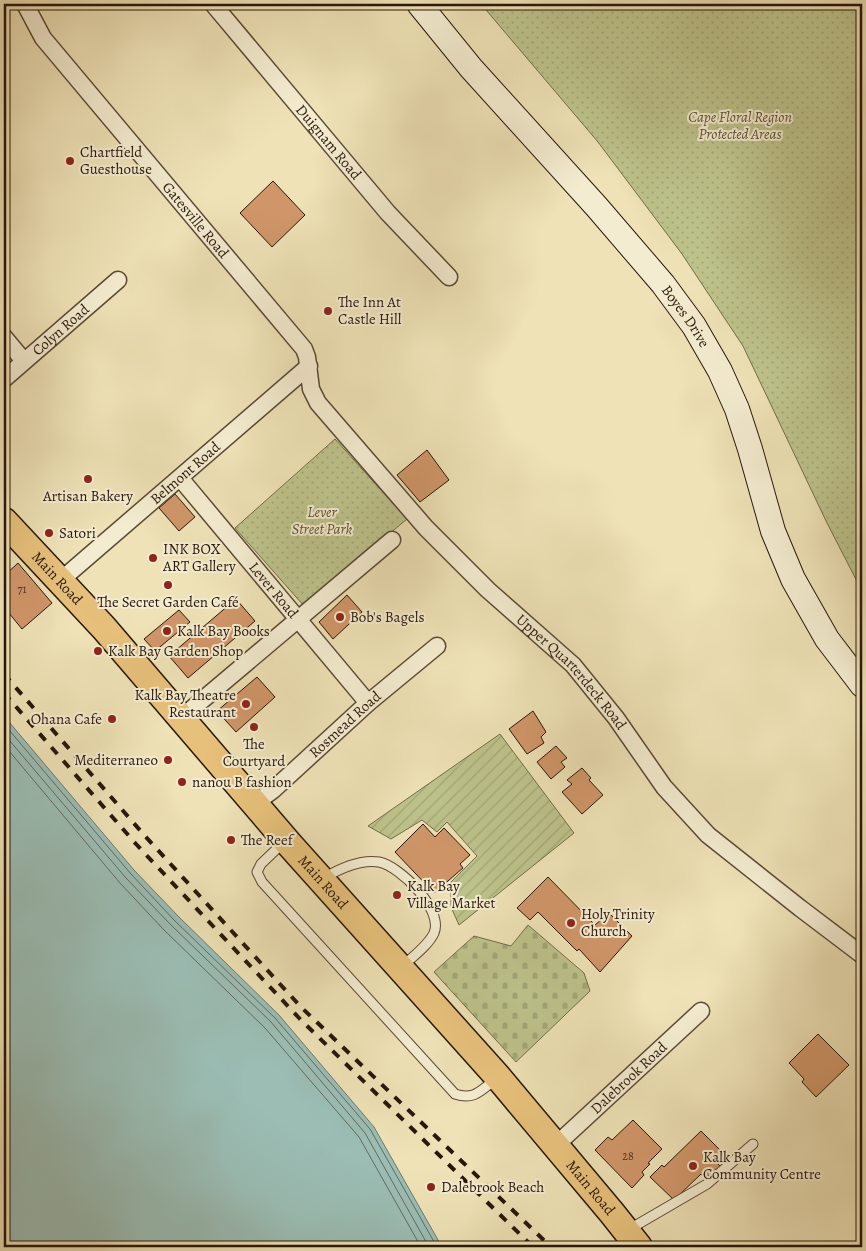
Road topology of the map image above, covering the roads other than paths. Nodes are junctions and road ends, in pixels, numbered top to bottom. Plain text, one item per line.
1 (26, 4) edge
2 (212, 4) edge
3 (419, 4) edge
4 (449, 277) dead end
5 (118, 280) dead end
6 (4, 337) edge
7 (24, 361) junction
8 (309, 366) junction
9 (4, 379) edge
10 (180, 478) junction
11 (4, 521) edge
12 (392, 540) dead end
13 (61, 580) junction
14 (298, 620) junction
15 (437, 646) dead end
16 (862, 685) edge
17 (368, 703) junction
18 (180, 718) junction
19 (254, 804) junction
20 (286, 840) junction
21 (321, 879) junction
22 (862, 955) edge
23 (402, 968) junction
24 (700, 1011) dead end
25 (498, 1077) junction
26 (753, 1144) dead end
27 (556, 1145) junction
28 (632, 1239) edge

1 - 8 street, Gatesville Road
2 - 4 street, Duignam Road
3 - 16 main road, Boyes Drive
5 - 7 street, Colyn Road
6 - 7 street
7 - 9 street, Colyn Road
8 - 10 street, Belmont Road
8 - 22 street, Upper Quarterdeck Road
10 - 13 street, Belmont Road
10 - 14 street, Lever Road
11 - 13 main road, Main Road
12 - 14 street
13 - 18 main road, Main Road
14 - 17 street, Lever Road
14 - 18 street
15 - 17 street, Rosmead Road
17 - 19 street, Rosmead Road
18 - 19 main road, Main Road
19 - 20 main road, Main Road
20 - 21 main road, Main Road
20 - 25 lane
21 - 23 main road, Main Road
21 - 23 lane
23 - 25 main road, Main Road
24 - 27 street, Dalebrook Road
25 - 27 main road, Main Road
26 - 28 lane
27 - 28 main road, Main Road

